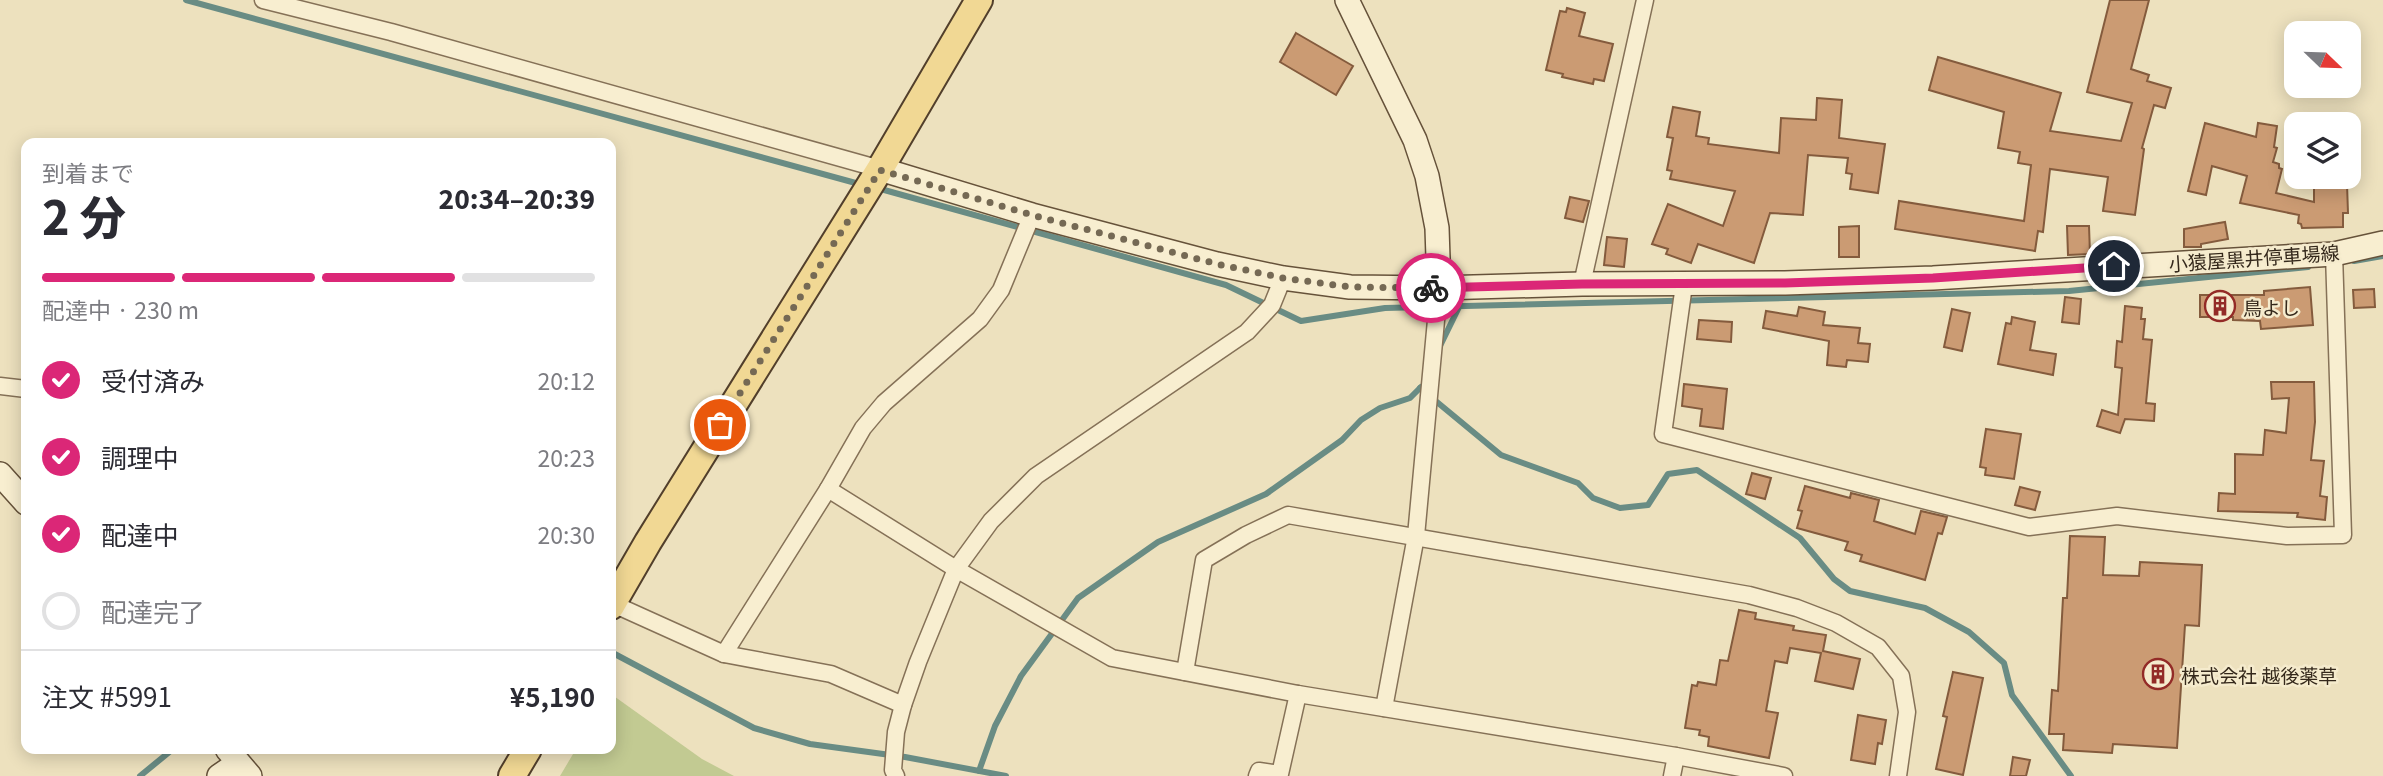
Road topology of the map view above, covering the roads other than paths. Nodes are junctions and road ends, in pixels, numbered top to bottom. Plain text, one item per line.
1 (263, 0) edge
2 (979, 0) edge
3 (1347, 0) edge
4 (1645, 0) edge
5 (880, 170) junction
6 (1032, 215) junction
7 (2383, 243) edge
8 (2334, 254) junction
9 (1283, 278) junction
10 (1582, 284) junction
11 (1684, 285) junction
12 (1439, 288) junction
13 (0, 386) edge
14 (21, 388) edge
15 (0, 474) edge
16 (828, 489) junction
17 (21, 497) edge
18 (1416, 536) junction
19 (956, 569) junction
20 (616, 596) edge
21 (616, 606) edge
22 (724, 654) junction
23 (1185, 672) junction
24 (1298, 694) junction
25 (903, 705) junction
26 (1384, 708) junction
27 (525, 754) edge
28 (1676, 756) junction
29 (238, 763) edge
30 (891, 774) edge
31 (219, 776) edge
32 (512, 776) edge
33 (1257, 776) edge
34 (1672, 776) edge
35 (1784, 776) edge
36 (1898, 776) edge

1 - 5 street
2 - 5 main road
3 - 12 main road
4 - 10 street
5 - 6 main road, 小猿屋黒井停車場線
5 - 20 main road
6 - 9 main road, 小猿屋黒井停車場線
6 - 16 street
7 - 8 main road, 小猿屋黒井停車場線
8 - 11 main road, 小猿屋黒井停車場線
8 - 11 street
9 - 12 main road, 小猿屋黒井停車場線
9 - 19 street
10 - 11 main road, 小猿屋黒井停車場線
10 - 12 main road, 小猿屋黒井停車場線
12 - 18 street
13 - 14 street
15 - 17 main road
16 - 19 street
16 - 22 street
18 - 23 street
18 - 26 street
18 - 36 street
19 - 23 street
19 - 25 street
21 - 22 street
22 - 25 street
23 - 24 street
24 - 26 street
24 - 33 street
25 - 30 street
26 - 28 street
27 - 32 main road
28 - 34 street
28 - 35 street
29 - 31 main road

